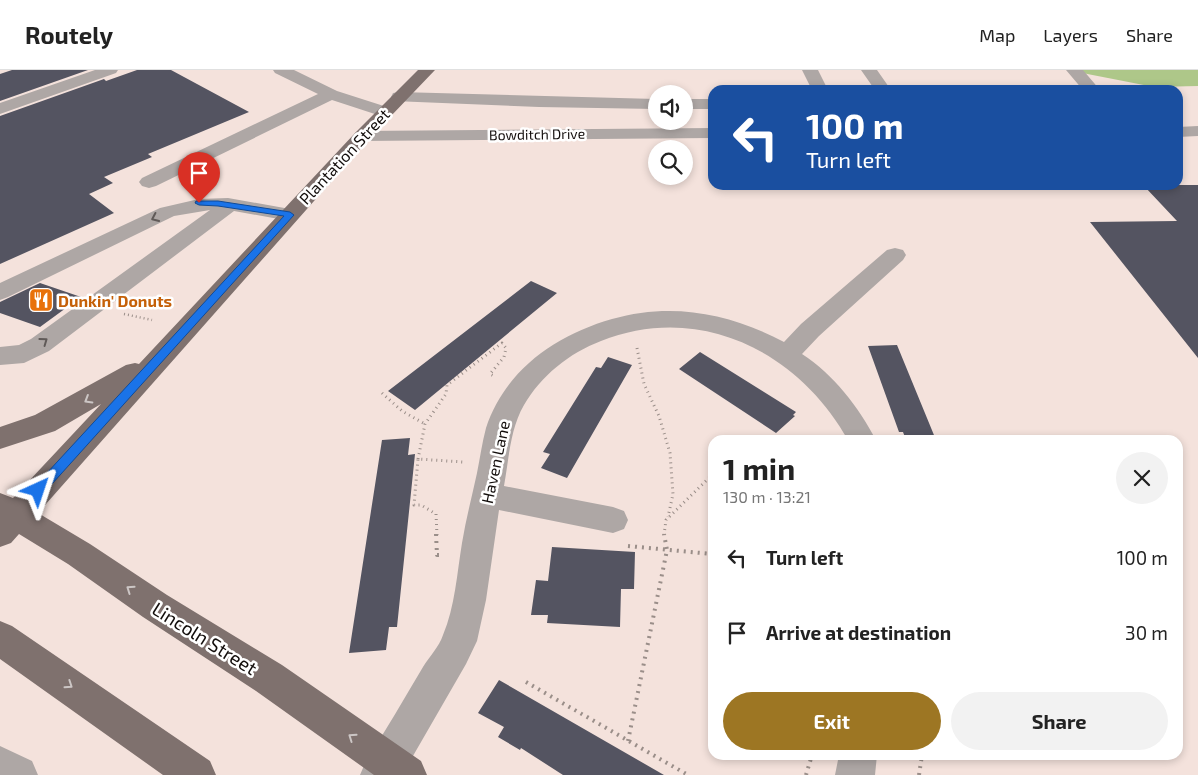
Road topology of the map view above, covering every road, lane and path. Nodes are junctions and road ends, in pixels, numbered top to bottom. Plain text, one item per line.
1 (110, 70) edge
2 (280, 70) edge
3 (427, 70) edge
4 (810, 70) edge
5 (869, 70) edge
6 (1074, 70) edge
7 (818, 85) edge
8 (880, 85) edge
9 (1088, 85) edge
10 (331, 94) junction
11 (399, 97) junction
12 (619, 104) junction
13 (648, 104) edge
14 (693, 104) edge
15 (708, 104) edge
16 (0, 109) edge
17 (384, 112) junction
18 (1198, 131) edge
19 (1183, 132) edge
20 (621, 133) junction
21 (708, 133) edge
22 (362, 136) junction
23 (150, 182) dead end
24 (224, 204) junction
25 (290, 215) junction
26 (896, 255) dead end
27 (0, 292) edge
28 (636, 342) dead end
29 (786, 355) junction
30 (0, 356) edge
31 (160, 357) junction
32 (520, 389) junction
33 (382, 393) dead end
34 (425, 424) junction
35 (859, 435) edge
36 (0, 438) edge
37 (418, 459) junction
38 (493, 465) junction
39 (708, 479) edge
40 (487, 495) junction
41 (5, 518) edge
42 (613, 520) dead end
43 (666, 520) junction
44 (667, 550) junction
45 (708, 554) edge
46 (476, 558) junction
47 (0, 638) edge
48 (16, 662) edge
49 (526, 682) dead end
50 (628, 741) junction
51 (810, 760) edge
52 (857, 760) edge
53 (921, 760) edge
54 (0, 766) edge
55 (392, 771) edge
56 (18, 775) edge
57 (196, 775) edge
58 (688, 775) edge
59 (806, 775) edge
60 (855, 775) edge
61 (919, 775) edge

1 - 16 street
2 - 10 street
3 - 11 main road, Plantation Street
4 - 7 street
5 - 8 street
6 - 9 street
10 - 17 street
10 - 23 street
11 - 12 street
11 - 17 main road, Plantation Street
12 - 13 street
12 - 20 street
14 - 15 street
17 - 22 main road, Plantation Street
18 - 19 street
20 - 21 street, Bowditch Drive
20 - 22 street, Bowditch Drive
22 - 25 main road, Plantation Street
24 - 25 street
24 -> 27 street
30 -> 24 street
25 - 31 main road, Plantation Street
26 - 29 street
28 - 43 path
29 - 32 street, Haven Lane
29 - 35 street, Haven Lane
31 -> 36 main road
31 - 41 main road, Plantation Street
32 - 34 path
32 - 38 street, Haven Lane
33 - 34 path
34 - 37 path
37 - 38 path
37 - 46 path
38 - 40 street, Haven Lane
39 - 43 path
40 - 42 street
40 - 46 street, Haven Lane
55 -> 41 main road, Lincoln Street
43 - 44 path
44 - 45 path
44 - 50 path
46 - 55 street, Haven Lane
47 - 48 main road
48 -> 57 main road
49 - 50 path
50 - 58 path
51 - 59 path
52 - 60 street
53 - 61 path
54 - 56 street

